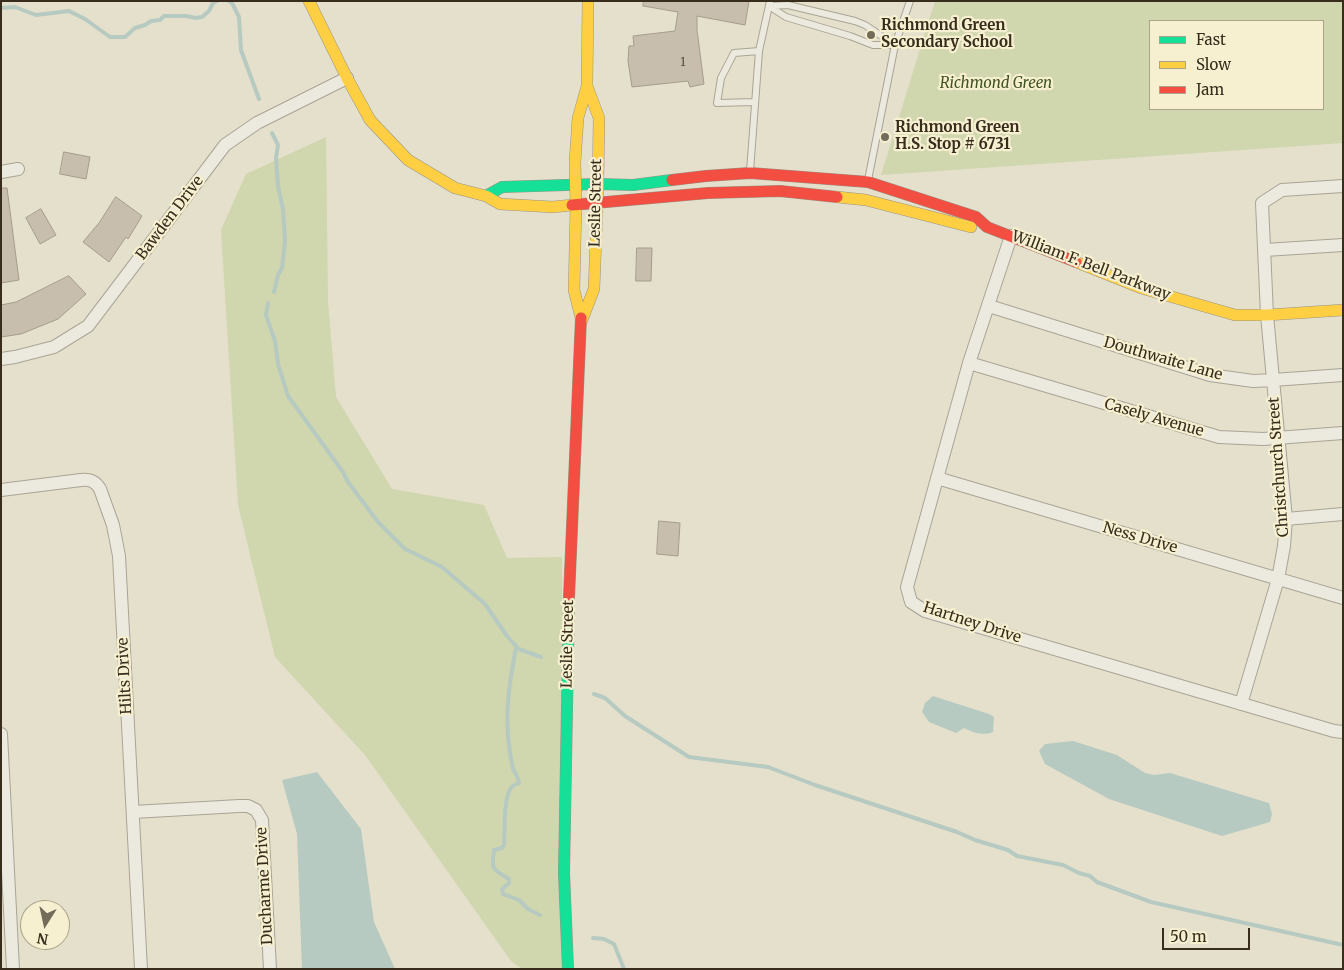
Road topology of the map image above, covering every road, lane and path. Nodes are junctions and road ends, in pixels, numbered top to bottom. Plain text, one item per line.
1 (310, 1) edge
2 (588, 1) edge
3 (910, 1) edge
4 (770, 3) edge
5 (895, 45) junction
6 (759, 52) junction
7 (347, 78) junction
8 (587, 86) junction
9 (755, 102) junction
10 (18, 169) dead end
11 (1, 172) edge
12 (750, 173) junction
13 (868, 182) junction
14 (576, 184) junction
15 (598, 184) junction
16 (1343, 186) edge
17 (486, 196) junction
18 (866, 200) junction
19 (596, 204) junction
20 (576, 205) junction
21 (987, 227) junction
22 (1011, 236) junction
23 (1343, 244) edge
24 (1265, 250) junction
25 (989, 306) junction
26 (1343, 310) edge
27 (1267, 314) junction
28 (582, 320) junction
29 (1, 359) edge
30 (969, 363) junction
31 (1343, 375) edge
32 (1273, 380) junction
33 (1343, 433) edge
34 (1278, 438) junction
35 (937, 478) junction
36 (1, 490) edge
37 (1343, 514) edge
38 (1286, 519) junction
39 (1278, 579) junction
40 (1343, 598) edge
41 (1241, 704) junction
42 (1343, 732) edge
43 (1, 734) edge
44 (133, 812) junction
45 (14, 969) edge
46 (141, 969) edge
47 (270, 969) edge
48 (568, 969) edge

1 - 7 street, William F. Bell Parkway
2 - 8 street, Leslie Street
3 - 5 lane
4 - 5 lane
4 - 5 lane
4 - 6 lane
5 - 13 lane
6 - 9 lane
6 - 9 lane
7 - 17 street, William F. Bell Parkway
7 - 29 street, Bawden Drive
8 - 14 street, Leslie Street
8 - 15 street, Leslie Street
9 - 12 lane
10 - 11 street
12 - 13 street, William F. Bell Parkway
12 - 15 street, William F. Bell Parkway
13 - 18 street
13 - 21 street, William F. Bell Parkway
14 - 15 street, William F. Bell Parkway
14 - 17 street, William F. Bell Parkway
14 - 20 street, Leslie Street
15 - 19 street, Leslie Street
16 - 24 street, Christchurch Street
17 - 20 street, William F. Bell Parkway
18 - 19 street, William F. Bell Parkway
18 - 21 street, William F. Bell Parkway
19 - 20 street, William F. Bell Parkway
19 - 28 street, Leslie Street
20 - 28 street, Leslie Street
21 - 22 street, William F. Bell Parkway
22 - 25 street, Hartney Drive
22 - 27 street, William F. Bell Parkway
23 - 24 street
24 - 27 street, Christchurch Street
25 - 30 street, Hartney Drive
25 - 32 street, Douthwaite Lane
26 - 27 street, William F. Bell Parkway
27 - 32 street, Christchurch Street
28 - 48 street, Leslie Street
30 - 34 street, Casely Avenue
30 - 35 street, Hartney Drive
31 - 32 street, Douthwaite Lane
32 - 34 street, Christchurch Street
33 - 34 street, Casely Avenue
34 - 38 street, Christchurch Street
35 - 39 street, Ness Drive
35 - 41 street, Hartney Drive
36 - 44 street, Hilts Drive
37 - 38 street
38 - 39 street, Christchurch Street
39 - 40 street, Ness Drive
39 - 41 street, Christchurch Street
41 - 42 street, Hartney Drive
43 - 45 street
44 - 46 street, Hilts Drive
44 - 47 street, Ducharme Drive

